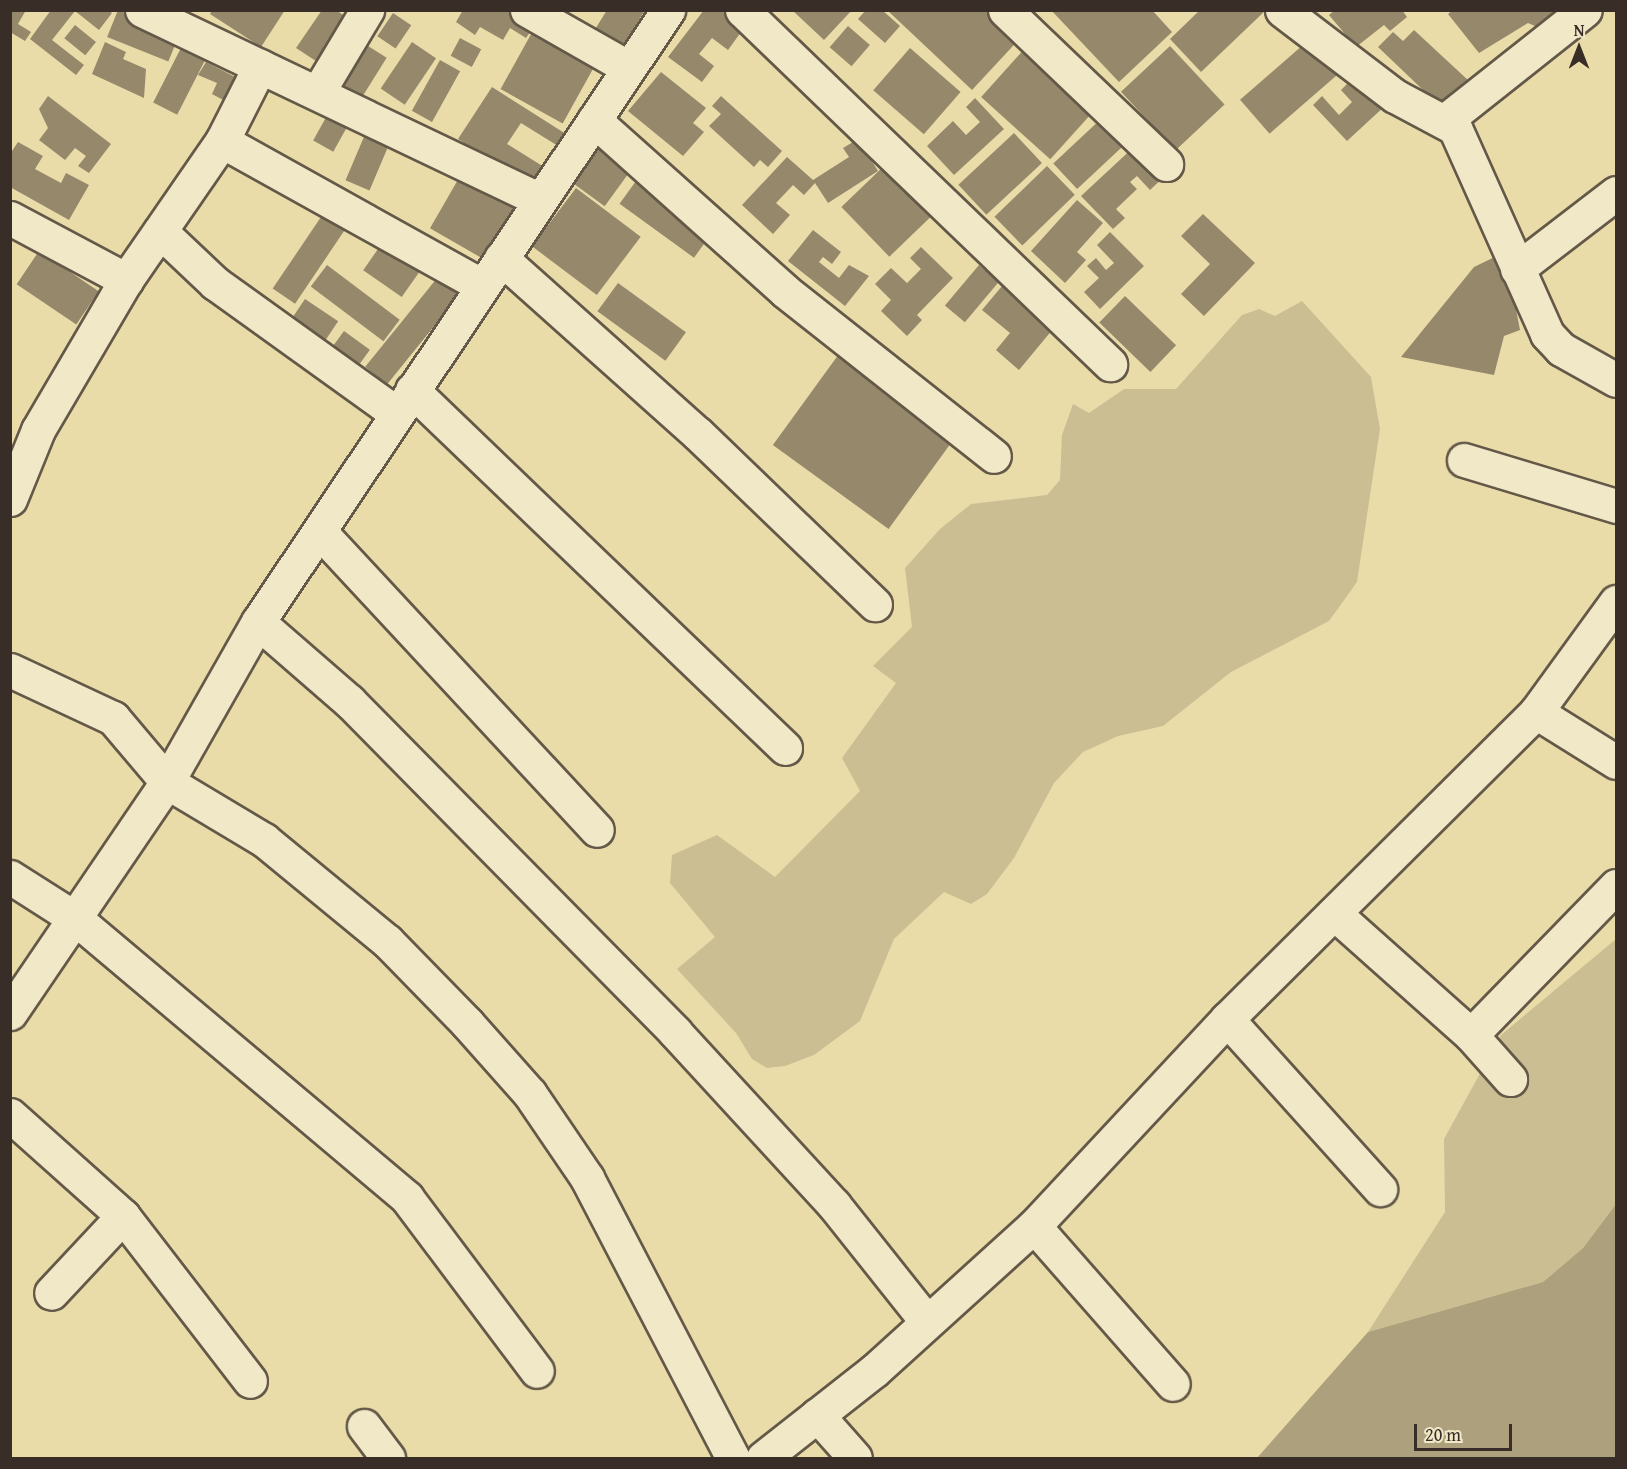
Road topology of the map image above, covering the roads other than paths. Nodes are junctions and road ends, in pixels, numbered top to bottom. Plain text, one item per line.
1 (142, 10) edge
2 (367, 10) edge
3 (527, 10) edge
4 (668, 10) edge
5 (742, 10) edge
6 (1005, 10) edge
7 (1282, 10) edge
8 (1586, 10) edge
9 (260, 66) junction
10 (629, 68) junction
11 (318, 92) junction
12 (594, 120) junction
13 (1446, 120) junction
14 (222, 141) junction
15 (1166, 164) dead end
16 (1617, 193) edge
17 (540, 200) junction
18 (10, 218) edge
19 (160, 231) junction
20 (501, 258) junction
21 (1517, 269) junction
22 (126, 280) junction
23 (481, 285) junction
24 (1110, 364) dead end
25 (1617, 380) edge
26 (404, 401) junction
27 (994, 456) dead end
28 (1464, 460) dead end
29 (10, 499) edge
30 (1617, 506) edge
31 (321, 533) junction
32 (1617, 602) edge
33 (875, 604) dead end
34 (258, 622) junction
35 (10, 670) edge
36 (1536, 712) junction
37 (785, 748) dead end
38 (1617, 762) edge
39 (167, 783) junction
40 (597, 830) dead end
41 (10, 877) edge
42 (1617, 886) edge
43 (1334, 913) junction
44 (76, 919) junction
45 (10, 1013) edge
46 (1227, 1019) junction
47 (1471, 1035) junction
48 (1510, 1079) dead end
49 (10, 1115) edge
50 (1380, 1189) dead end
51 (123, 1216) junction
52 (1034, 1226) junction
53 (51, 1293) dead end
54 (927, 1322) junction
55 (537, 1371) dead end
56 (250, 1381) dead end
57 (1173, 1384) dead end
58 (817, 1415) junction
59 (364, 1426) dead end
60 (388, 1458) edge
61 (733, 1458) edge
62 (763, 1458) edge
63 (855, 1458) edge

1 - 9 street
2 - 11 street
3 - 10 street
4 - 10 street
5 - 24 street
6 - 15 street
7 - 13 street
8 - 13 street
9 - 11 street
9 - 14 street
10 - 12 street
11 - 17 street
12 - 17 street
12 - 27 street
13 - 21 street
14 - 19 street
14 - 23 street
16 - 21 street
17 - 20 street
18 - 22 street
19 - 22 street
19 - 26 street
20 - 23 street
20 - 33 street
21 - 25 street
22 - 29 street
23 - 26 street
26 - 31 street
26 - 37 street
28 - 30 street
31 - 34 street
31 - 40 street
32 - 36 street
34 - 39 street
34 - 54 street
35 - 39 street
36 - 38 street
36 - 43 street
39 - 44 street
39 - 61 street
41 - 44 street
42 - 47 street
43 - 46 street
43 - 47 street
44 - 45 street
44 - 55 street
46 - 50 street
46 - 52 street
47 - 48 street
49 - 51 street
51 - 53 street
51 - 56 street
52 - 54 street
52 - 57 street
54 - 58 street
58 - 62 street
58 - 63 street
59 - 60 street

